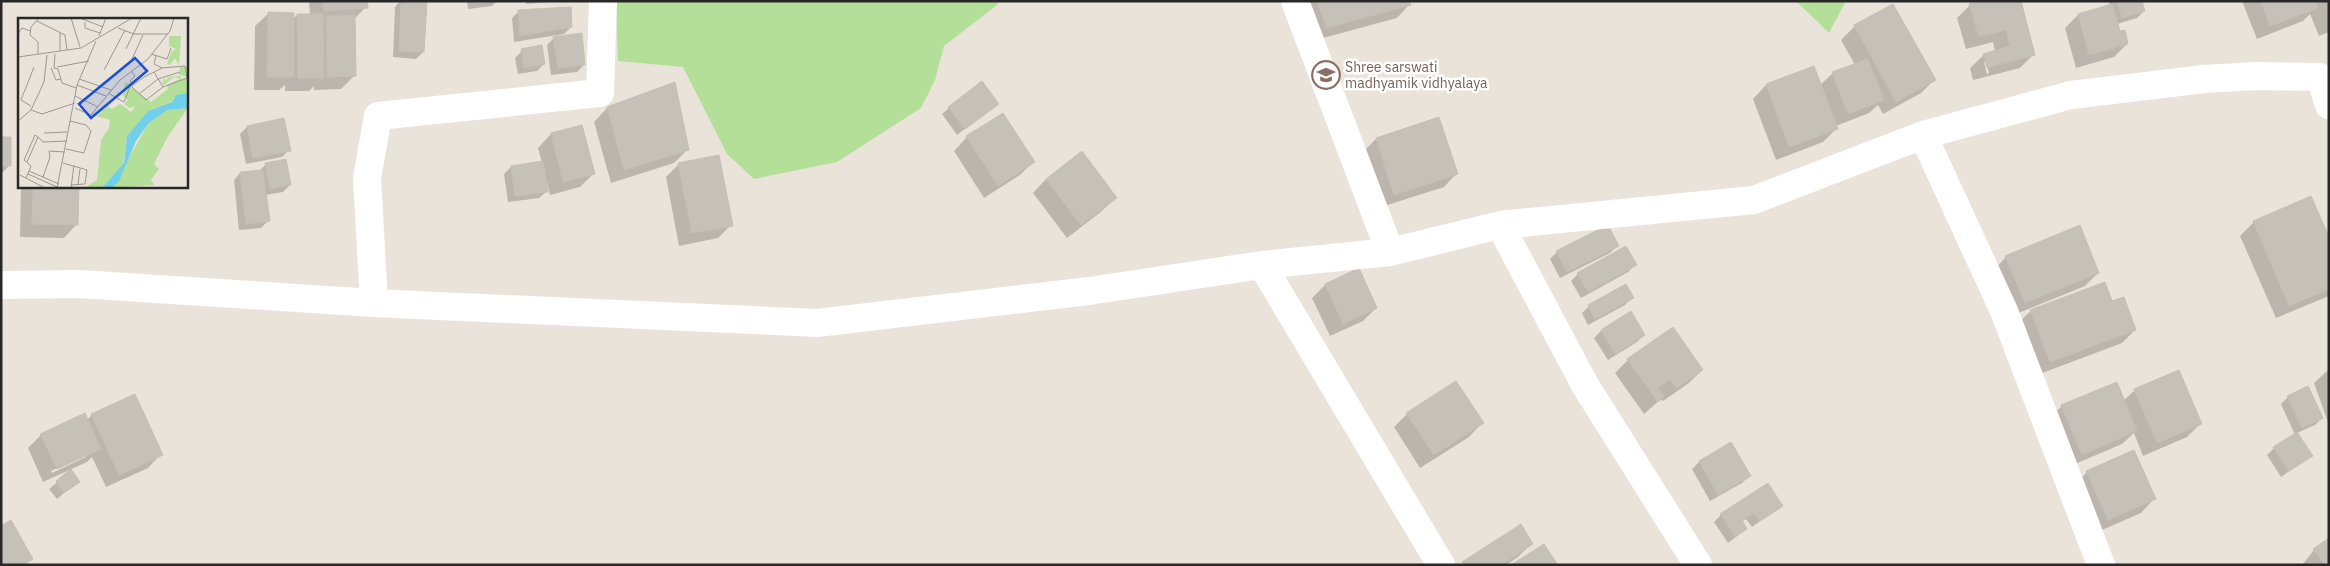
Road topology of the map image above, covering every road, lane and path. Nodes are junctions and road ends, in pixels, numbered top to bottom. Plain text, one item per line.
1 (603, 1) edge
2 (1295, 1) edge
3 (2329, 105) edge
4 (1923, 136) junction
5 (1500, 225) junction
6 (1390, 252) junction
7 (1262, 265) junction
8 (1, 285) edge
9 (374, 304) junction
10 (1441, 565) edge
11 (1698, 565) edge
12 (2101, 565) edge

1 - 9 street
2 - 6 street
3 - 4 street
4 - 5 street
4 - 12 street
5 - 6 street
5 - 11 street
6 - 7 street
7 - 9 street
7 - 10 street
8 - 9 street

